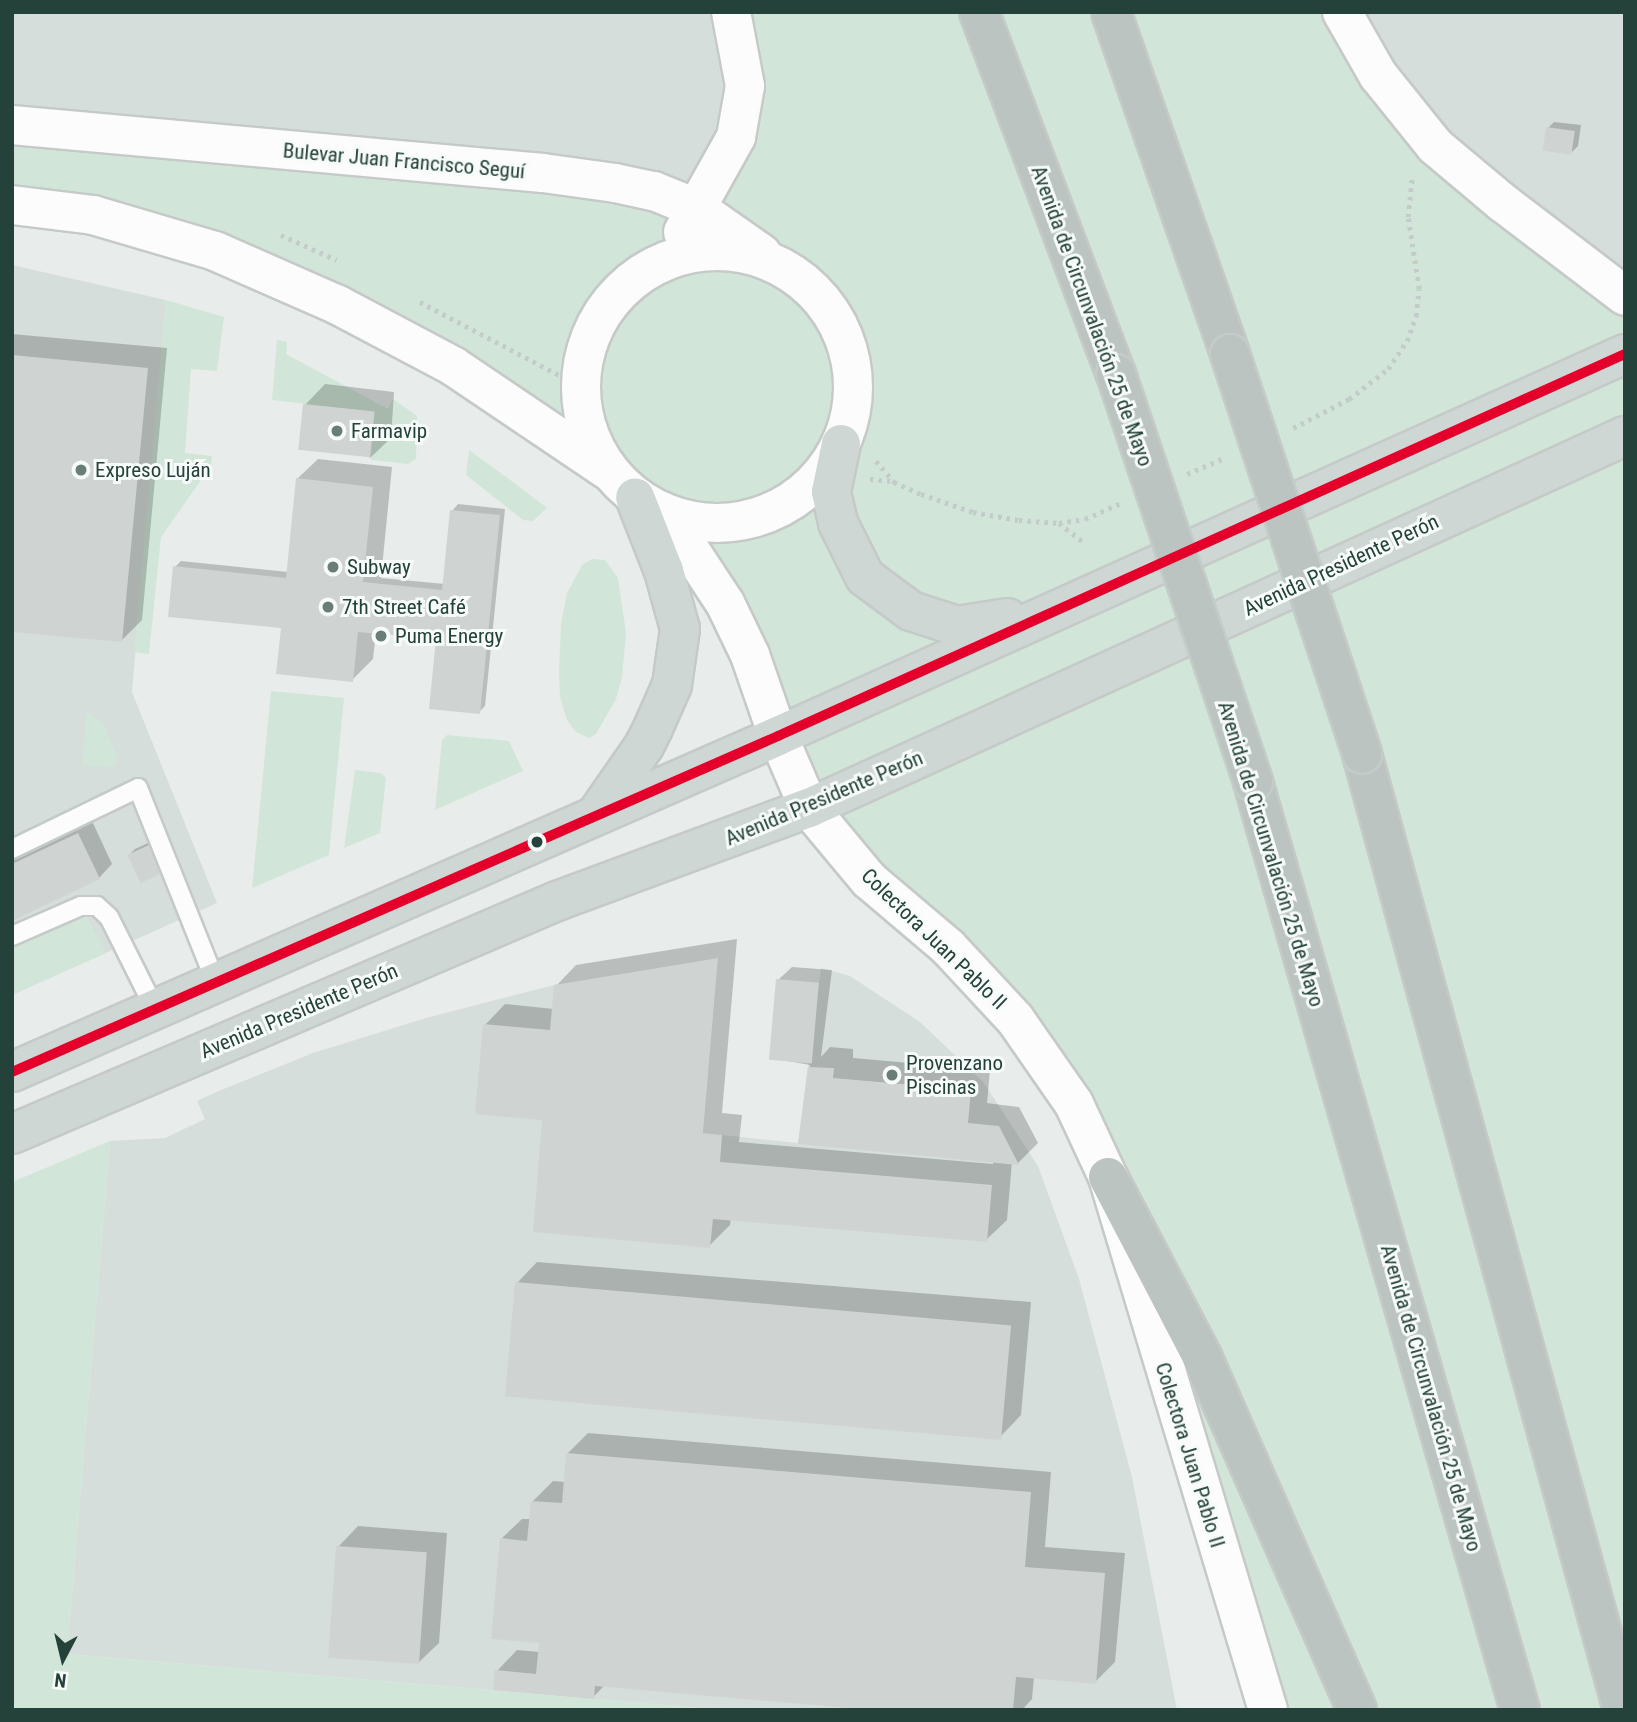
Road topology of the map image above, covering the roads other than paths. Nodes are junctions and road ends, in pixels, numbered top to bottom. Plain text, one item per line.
1 (731, 12) edge
2 (979, 12) edge
3 (1111, 12) edge
4 (1342, 12) edge
5 (12, 125) edge
6 (12, 205) edge
7 (698, 209) junction
8 (665, 260) junction
9 (775, 263) junction
10 (1625, 296) edge
11 (1625, 354) edge
12 (846, 427) junction
13 (1625, 436) edge
14 (634, 493) junction
15 (1048, 614) junction
16 (778, 736) junction
17 (809, 808) junction
18 (594, 816) junction
19 (12, 849) edge
20 (12, 936) edge
21 (216, 983) junction
22 (155, 1009) junction
23 (12, 1072) edge
24 (12, 1134) edge
25 (1108, 1177) junction
26 (1268, 1710) edge
27 (1357, 1710) edge
28 (1520, 1710) edge
29 (1623, 1710) edge

1 - 7 main road
2 - 28 highway, Avenida de Circunvalación 25 de Mayo, bridge
3 - 29 highway, bridge
4 - 10 main road
5 - 7 main road, Bulevar Juan Francisco Seguí
6 - 14 main road
7 - 8 main road
7 - 9 main road, Bulevar Juan Francisco Seguí
8 - 9 main road
8 - 14 main road
9 - 12 main road
11 - 15 main road
12 - 14 main road
12 - 15 main road
13 - 17 main road, Avenida Presidente Perón
14 - 16 main road, Colectora Juan Pablo II
14 - 18 main road
15 - 16 main road
16 - 17 main road, Colectora Juan Pablo II
16 - 18 main road
17 - 24 main road, Avenida Presidente Perón
17 - 25 main road, Colectora Juan Pablo II
18 - 21 main road
19 - 21 lane
20 - 22 lane
21 - 22 main road
22 - 23 main road
25 - 26 main road, Colectora Juan Pablo II
25 - 27 highway

